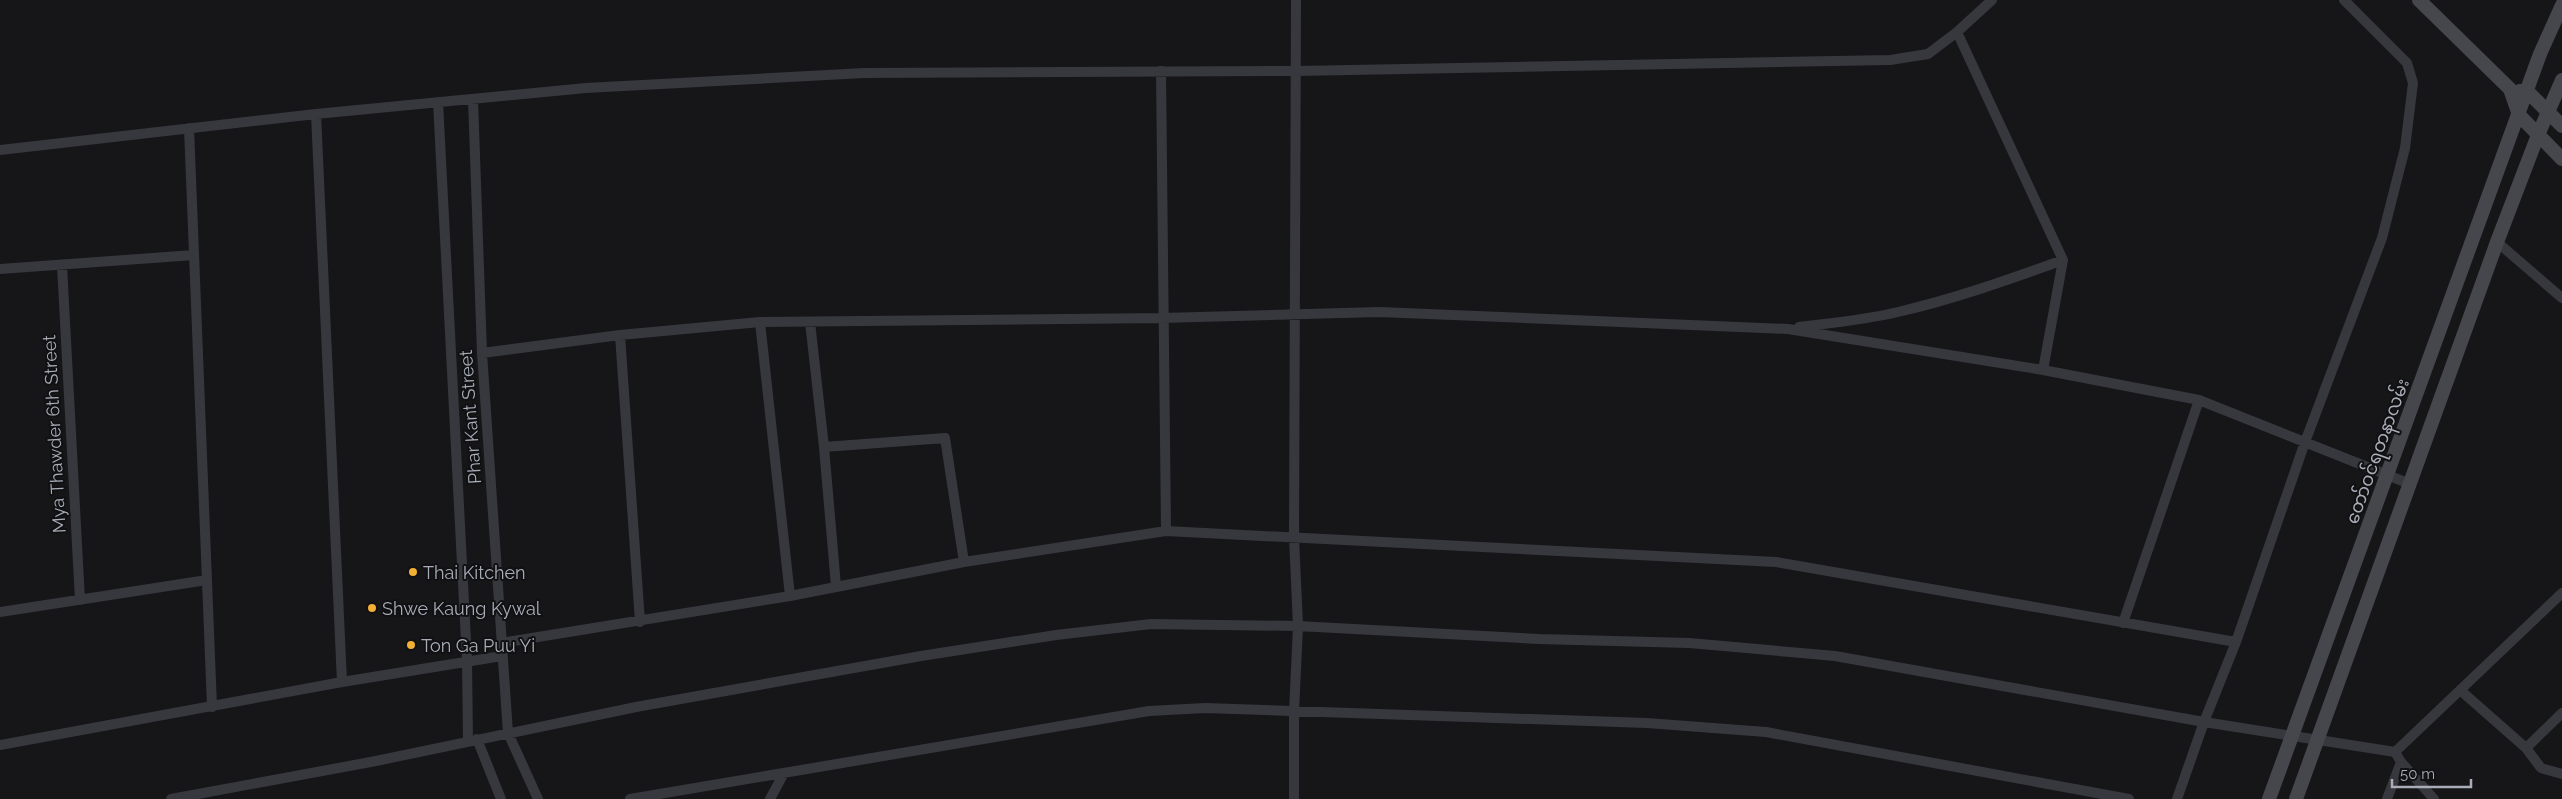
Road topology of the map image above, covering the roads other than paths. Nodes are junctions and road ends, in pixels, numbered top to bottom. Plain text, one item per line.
1 (1296, 0) edge
2 (1992, 0) edge
3 (2344, 0) edge
4 (2419, 0) edge
5 (2562, 6) edge
6 (1957, 32) junction
7 (1162, 70) junction
8 (1296, 71) junction
9 (2562, 80) edge
10 (2510, 89) junction
11 (2528, 92) junction
12 (473, 99) junction
13 (438, 102) junction
14 (2548, 112) junction
15 (316, 114) junction
16 (2519, 115) junction
17 (2562, 126) edge
18 (189, 128) junction
19 (2538, 135) junction
20 (0, 150) edge
21 (2562, 159) edge
22 (2498, 242) junction
23 (194, 255) junction
24 (2062, 260) junction
25 (62, 266) junction
26 (0, 268) edge
27 (2562, 298) edge
28 (1294, 315) junction
29 (1162, 318) junction
30 (760, 322) junction
31 (810, 322) junction
32 (1788, 329) junction
33 (620, 335) junction
34 (482, 353) junction
35 (2043, 370) junction
36 (2199, 400) junction
37 (2305, 442) junction
38 (824, 447) junction
39 (2389, 475) junction
40 (2410, 484) junction
41 (1166, 530) junction
42 (1294, 537) junction
43 (964, 562) junction
44 (207, 580) junction
45 (836, 586) junction
46 (2562, 593) edge
47 (790, 596) junction
48 (80, 600) junction
49 (0, 612) edge
50 (640, 622) junction
51 (2122, 624) junction
52 (1298, 626) junction
53 (2236, 642) junction
54 (501, 643) junction
55 (502, 656) junction
56 (467, 660) junction
57 (342, 682) junction
58 (2460, 690) junction
59 (212, 707) junction
60 (1294, 712) junction
61 (2562, 713) edge
62 (2204, 722) junction
63 (508, 733) junction
64 (2292, 735) junction
65 (2317, 738) junction
66 (473, 740) junction
67 (0, 745) edge
68 (2526, 748) junction
69 (2395, 752) junction
70 (2401, 762) junction
71 (784, 773) junction
72 (2562, 774) edge
73 (195, 797) edge
74 (171, 799) edge
75 (501, 799) edge
76 (538, 799) edge
77 (630, 799) edge
78 (770, 799) edge
79 (1294, 799) edge
80 (2129, 799) edge
81 (2177, 799) edge
82 (2269, 799) edge
83 (2296, 799) edge
84 (2387, 799) edge
85 (2434, 799) edge

1 - 8 street
2 - 6 street
3 - 37 street
4 - 10 main road
5 - 11 main road, တော်ဝင်ရတနာလမ်း
6 - 8 street
6 - 24 street
7 - 8 street
7 - 12 street
7 - 29 street
8 - 28 street
9 - 14 main road
10 - 11 main road
10 - 16 main road
11 - 14 main road
11 - 16 main road, တော်ဝင်ရတနာလမ်း
12 - 13 street
12 - 34 street, Phar Kant Street
13 - 15 street
13 - 56 street
14 - 17 main road
14 - 19 main road
15 - 18 street
15 - 57 street
16 - 19 main road
16 - 39 main road, တော်ဝင်ရတနာလမ်း
18 - 20 street
18 - 23 street
19 - 21 main road
19 - 22 main road
22 - 27 street
22 - 40 main road
23 - 25 street
23 - 44 street
24 - 32 street
24 - 35 street
25 - 26 street
25 - 48 street, Mya Thawder 6th Street
28 - 29 street
28 - 32 street
28 - 42 street
29 - 31 street
29 - 41 street
30 - 31 street
30 - 33 street
30 - 47 street
31 - 38 street
32 - 35 street
33 - 34 street
33 - 50 street
34 - 54 street, Phar Kant Street
35 - 36 street
36 - 37 street
36 - 51 street
37 - 39 street
37 - 53 street
38 - 43 street
38 - 45 street
39 - 40 street
39 - 64 main road, တော်ဝင်ရတနာလမ်း
40 - 65 main road
41 - 42 street
41 - 43 street
42 - 51 street
42 - 52 street
43 - 45 street
44 - 48 street
44 - 59 street
45 - 47 street
46 - 58 street
47 - 50 street
48 - 49 street
50 - 54 street
51 - 53 street
52 - 60 street
52 - 62 street
52 - 63 street
53 - 62 street
54 - 55 street, Phar Kant Street
55 - 56 street
55 - 63 street, Phar Kant Street
56 - 57 street
56 - 66 street
57 - 59 street
58 - 68 street
58 - 69 street
59 - 67 street
60 - 71 street
60 - 79 street
60 - 80 street
61 - 68 street
62 - 64 street
62 - 81 street
63 - 66 street
63 - 76 street, Phar Kant Street
64 - 65 street
64 - 82 main road, တော်ဝင်ရတနာလမ်း
65 - 69 street
65 - 83 main road
66 - 73 street
66 - 75 street
68 - 72 street
69 - 70 street
70 - 84 street
70 - 85 street
71 - 77 street
71 - 78 street
73 - 74 street

